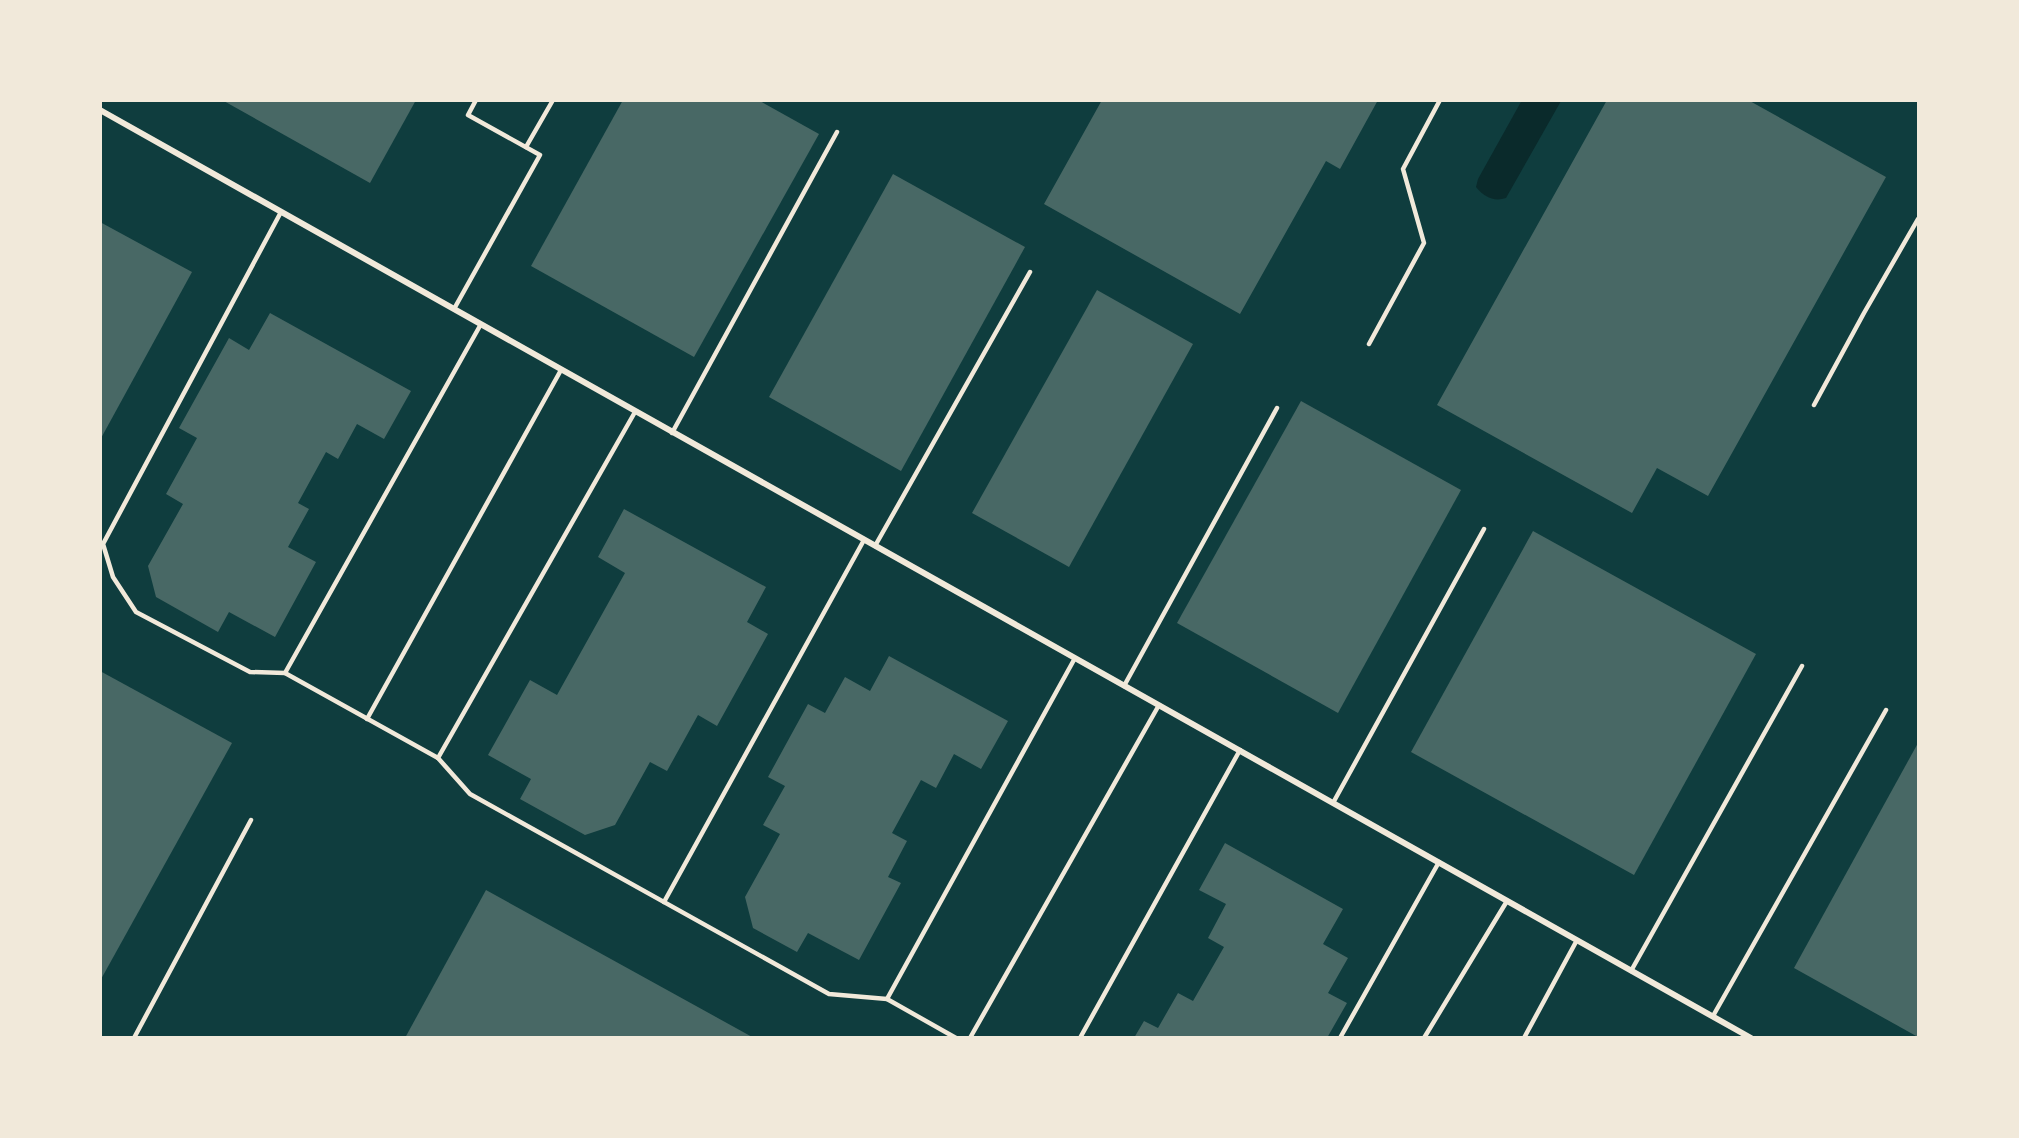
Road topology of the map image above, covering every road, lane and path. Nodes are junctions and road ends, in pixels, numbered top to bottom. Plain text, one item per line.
1 (476, 100) edge
2 (553, 100) edge
3 (1440, 100) edge
4 (100, 111) edge
5 (837, 132) dead end
6 (526, 147) junction
7 (281, 212) junction
8 (1918, 219) edge
9 (1030, 272) dead end
10 (454, 309) junction
11 (481, 324) junction
12 (1369, 344) dead end
13 (561, 370) junction
14 (1814, 405) dead end
15 (1276, 408) dead end
16 (635, 412) junction
17 (672, 433) junction
18 (1484, 529) dead end
19 (864, 540) junction
20 (875, 546) junction
21 (1075, 658) junction
22 (1802, 666) dead end
23 (285, 673) junction
24 (1124, 686) junction
25 (1159, 705) junction
26 (1886, 710) dead end
27 (367, 719) junction
28 (1240, 750) junction
29 (438, 758) junction
30 (1333, 803) junction
31 (250, 820) dead end
32 (1439, 862) junction
33 (1507, 901) junction
34 (664, 902) junction
35 (1577, 940) junction
36 (1631, 971) junction
37 (887, 999) junction
38 (1713, 1016) junction
39 (134, 1038) edge
40 (956, 1038) edge
41 (970, 1038) edge
42 (1080, 1038) edge
43 (1340, 1038) edge
44 (1424, 1038) edge
45 (1524, 1038) edge
46 (1751, 1038) edge

1 - 6 lane
2 - 6 lane
3 - 12 lane
4 - 7 street
5 - 17 lane
6 - 10 lane
7 - 10 street
7 - 23 lane
8 - 14 lane
9 - 20 lane
10 - 11 street
11 - 13 street
11 - 23 lane
13 - 16 street
13 - 27 lane
15 - 24 lane
16 - 17 street
16 - 29 lane
17 - 19 street
18 - 30 lane
19 - 20 street
19 - 34 lane
20 - 21 street
21 - 24 street
21 - 37 lane
22 - 36 lane
23 - 27 lane
24 - 25 street
25 - 28 street
25 - 41 lane
26 - 38 lane
27 - 29 lane
28 - 30 street
28 - 42 lane
29 - 34 lane
30 - 32 street
31 - 39 lane
32 - 33 street
32 - 43 lane
33 - 35 street
33 - 44 lane
34 - 37 lane
35 - 36 street
35 - 45 lane
36 - 38 street
37 - 40 lane
38 - 46 street

